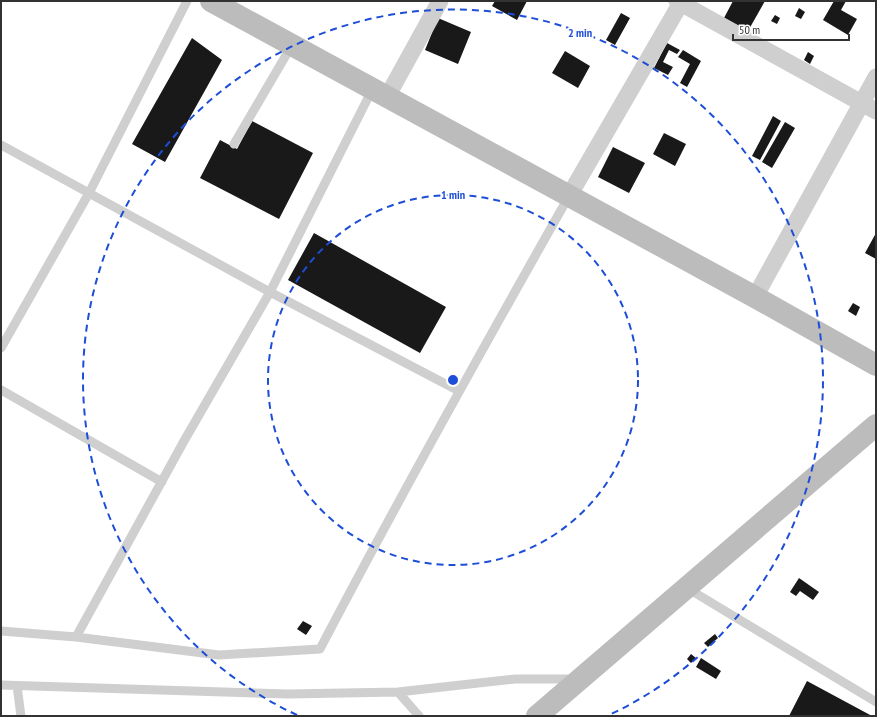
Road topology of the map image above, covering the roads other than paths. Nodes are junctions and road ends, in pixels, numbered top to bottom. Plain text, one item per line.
1 (187, 1) edge
2 (211, 1) edge
3 (440, 1) edge
4 (680, 2) edge
5 (292, 45) junction
6 (876, 77) edge
7 (380, 93) junction
8 (861, 102) junction
9 (876, 111) edge
10 (234, 144) dead end
11 (1, 145) edge
12 (88, 193) junction
13 (569, 196) junction
14 (270, 292) junction
15 (755, 297) junction
16 (1, 348) edge
17 (876, 365) edge
18 (1, 390) edge
19 (459, 390) junction
20 (876, 425) edge
21 (162, 482) junction
22 (686, 588) junction
23 (1, 631) edge
24 (76, 637) junction
25 (580, 679) junction
26 (1, 685) edge
27 (17, 686) junction
28 (398, 692) junction
29 (876, 702) edge
30 (21, 716) edge
31 (419, 716) edge
32 (537, 716) edge

1 - 12 lane
2 - 5 street
3 - 7 street
4 - 8 street
4 - 13 street
5 - 7 street
5 - 10 lane
6 - 8 street
7 - 13 street
7 - 14 lane
8 - 9 street
8 - 15 street
11 - 12 lane
12 - 14 lane
12 - 16 lane
13 - 15 street
13 - 19 lane
14 - 19 lane
14 - 21 lane
15 - 17 street
18 - 21 lane
19 - 24 lane
20 - 22 street
21 - 24 lane
22 - 25 street
22 - 29 lane
23 - 24 lane
25 - 28 lane
25 - 32 street
26 - 27 lane
27 - 28 lane
27 - 30 lane
28 - 31 lane

